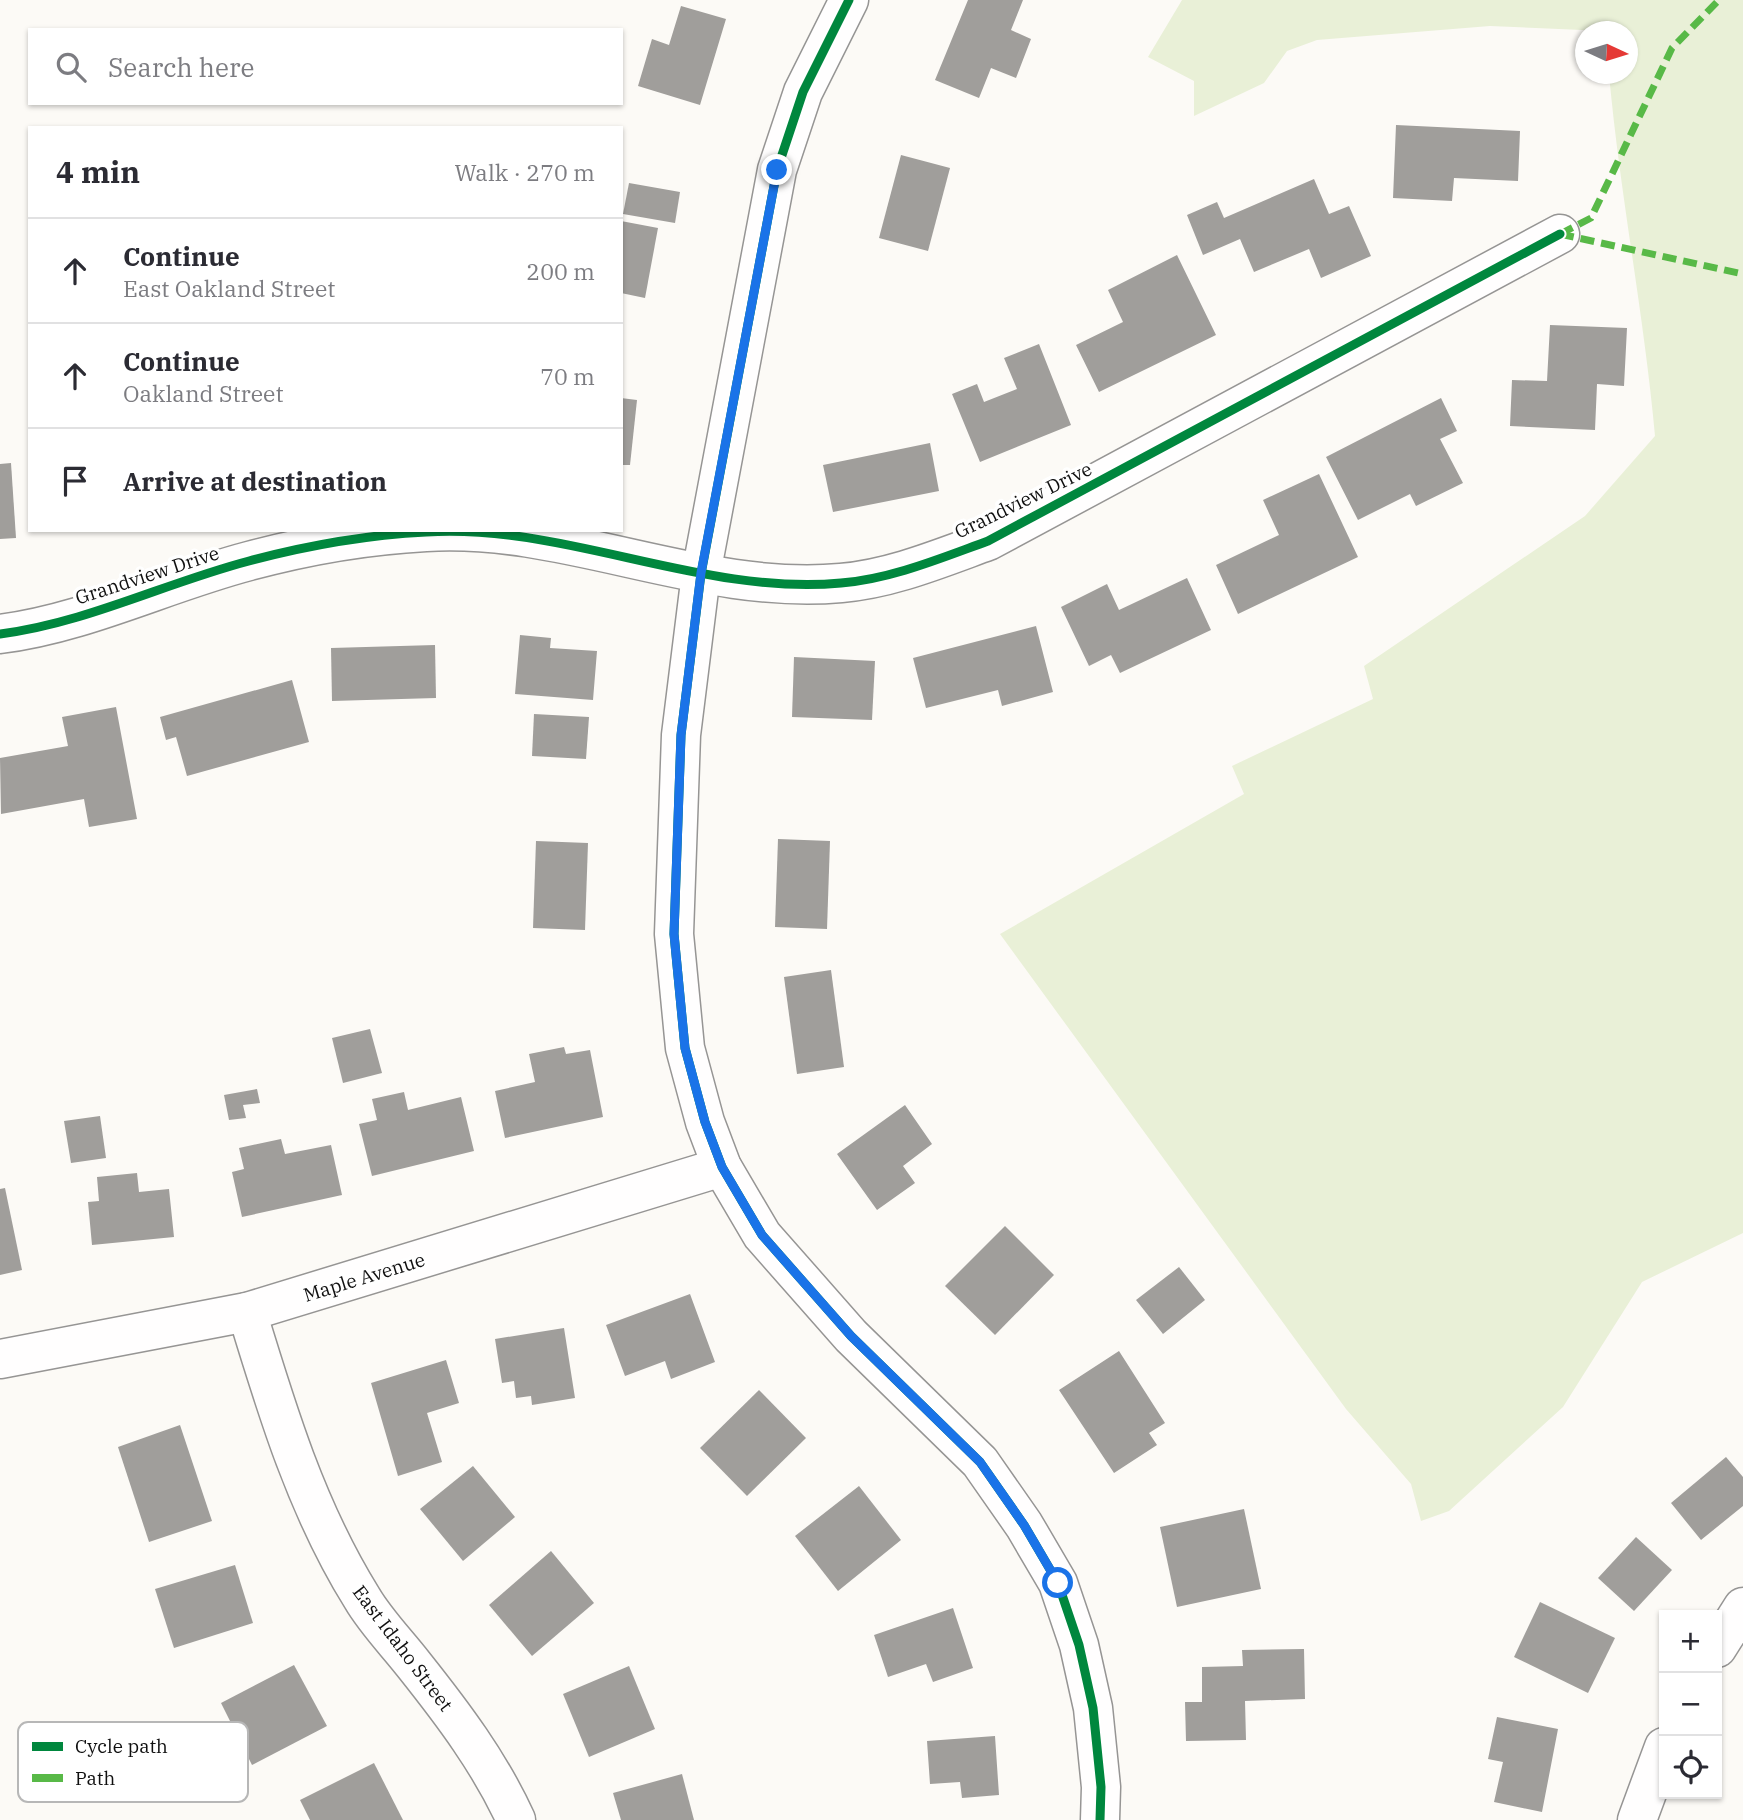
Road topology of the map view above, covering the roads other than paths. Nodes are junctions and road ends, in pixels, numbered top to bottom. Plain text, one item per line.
1 (849, 0) edge
2 (1560, 234) dead end
3 (420, 532) edge
4 (452, 532) edge
5 (701, 573) junction
6 (0, 634) edge
7 (722, 1167) junction
8 (247, 1312) junction
9 (0, 1359) edge
10 (1743, 1607) edge
11 (1722, 1640) edge
12 (1659, 1761) edge
13 (516, 1820) edge
14 (1100, 1820) edge
15 (1637, 1820) edge

1 - 5 street
2 - 5 street, Grandview Drive
3 - 6 street, Grandview Drive
4 - 5 street, Grandview Drive
5 - 7 street
7 - 8 street, Maple Avenue
7 - 14 street
8 - 9 street, Maple Avenue
8 - 13 street, East Idaho Street
10 - 11 street
12 - 15 street

